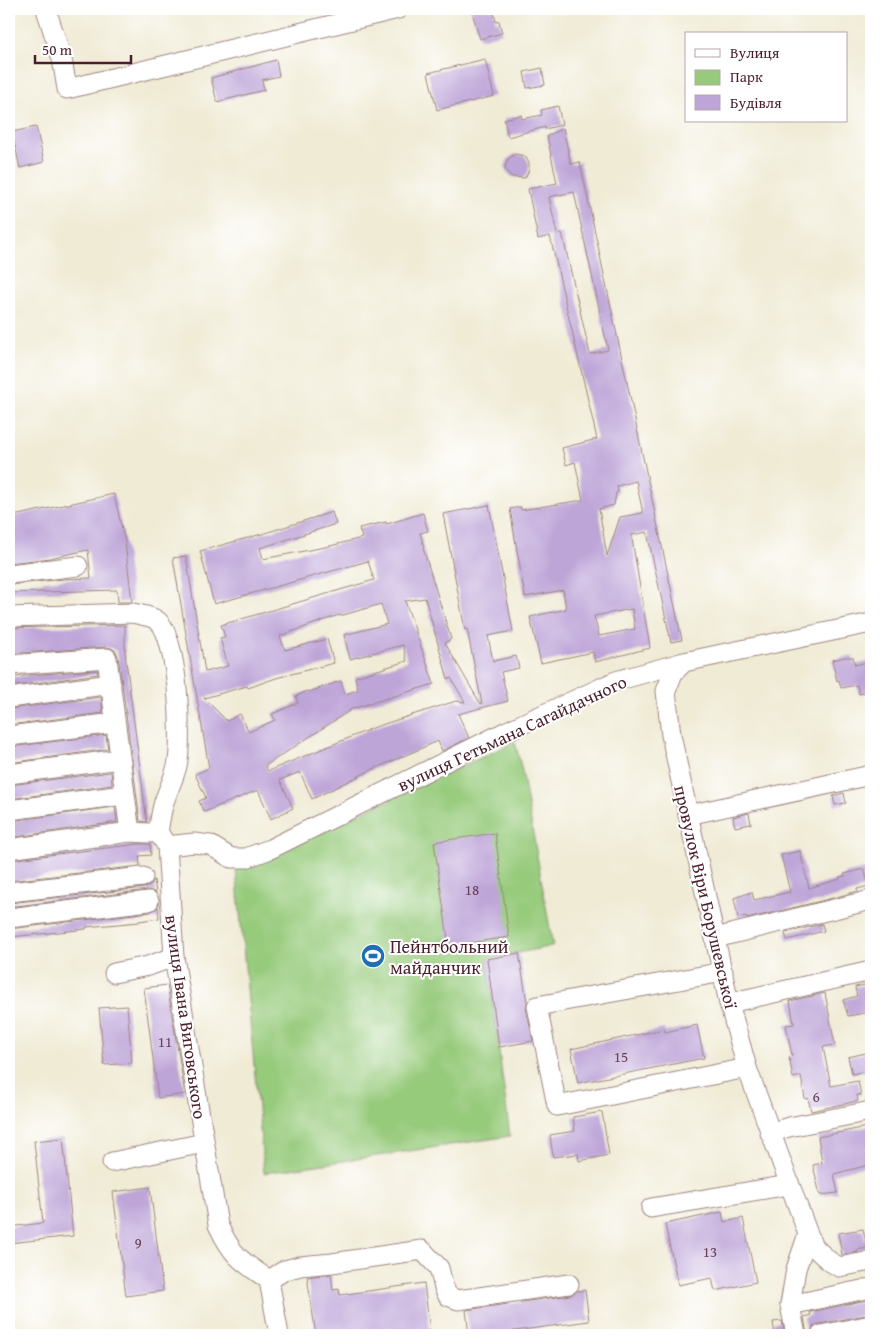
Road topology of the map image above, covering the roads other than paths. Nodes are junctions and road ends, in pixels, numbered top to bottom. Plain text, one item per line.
1 (46, 9) edge
2 (398, 9) edge
3 (78, 566) dead end
4 (9, 574) edge
5 (9, 617) edge
6 (871, 623) edge
7 (684, 662) junction
8 (9, 665) edge
9 (111, 684) junction
10 (9, 698) edge
11 (115, 722) junction
12 (9, 736) edge
13 (120, 759) junction
14 (9, 774) edge
15 (871, 775) edge
16 (124, 795) junction
17 (9, 810) edge
18 (688, 815) junction
19 (130, 832) junction
20 (162, 839) junction
21 (9, 849) edge
22 (143, 877) dead end
23 (9, 892) edge
24 (871, 900) edge
25 (149, 901) dead end
26 (9, 918) edge
27 (715, 938) junction
28 (174, 957) junction
29 (871, 971) edge
30 (723, 972) junction
31 (114, 973) dead end
32 (730, 1003) junction
33 (747, 1068) junction
34 (871, 1111) edge
35 (770, 1133) junction
36 (204, 1143) junction
37 (112, 1162) dead end
38 (788, 1185) junction
39 (651, 1208) dead end
40 (808, 1234) junction
41 (871, 1261) edge
42 (269, 1280) junction
43 (569, 1284) dead end
44 (871, 1288) edge
45 (790, 1305) junction
46 (871, 1325) edge
47 (279, 1335) edge
48 (796, 1335) edge
49 (821, 1335) edge

1 - 2 street
3 - 4 street
5 - 20 street, вулиця Івана Виговського
6 - 7 street, вулиця Гетьмана Сагайдачного
7 - 18 street, провулок Віри Борушевської
7 - 20 street, вулиця Гетьмана Сагайдачного
8 - 9 street
9 - 10 street
9 - 11 street
11 - 12 street
11 - 13 street
13 - 14 street
13 - 16 street
15 - 18 street
16 - 17 street
16 - 19 street
18 - 27 street, провулок Віри Борушевської
19 - 20 street, вулиця Гетьмана Сагайдачного
19 - 21 street, вулиця Гетьмана Сагайдачного
20 - 28 street, вулиця Івана Виговського
22 - 23 street
24 - 27 street
25 - 26 street
27 - 30 street, провулок Віри Борушевської
28 - 31 street
28 - 36 street, вулиця Івана Виговського
29 - 32 street
30 - 32 street, провулок Віри Борушевської
30 - 33 street
32 - 33 street, провулок Віри Борушевської
33 - 35 street, провулок Віри Борушевської
34 - 35 street
35 - 38 street, провулок Віри Борушевської
36 - 37 street
36 - 42 street, вулиця Івана Виговського
38 - 39 street
38 - 40 street, провулок Віри Борушевської
40 - 41 street, провулок Віри Борушевської
40 - 45 street
42 - 43 street
42 - 47 street
44 - 45 street
45 - 48 street
46 - 49 street

